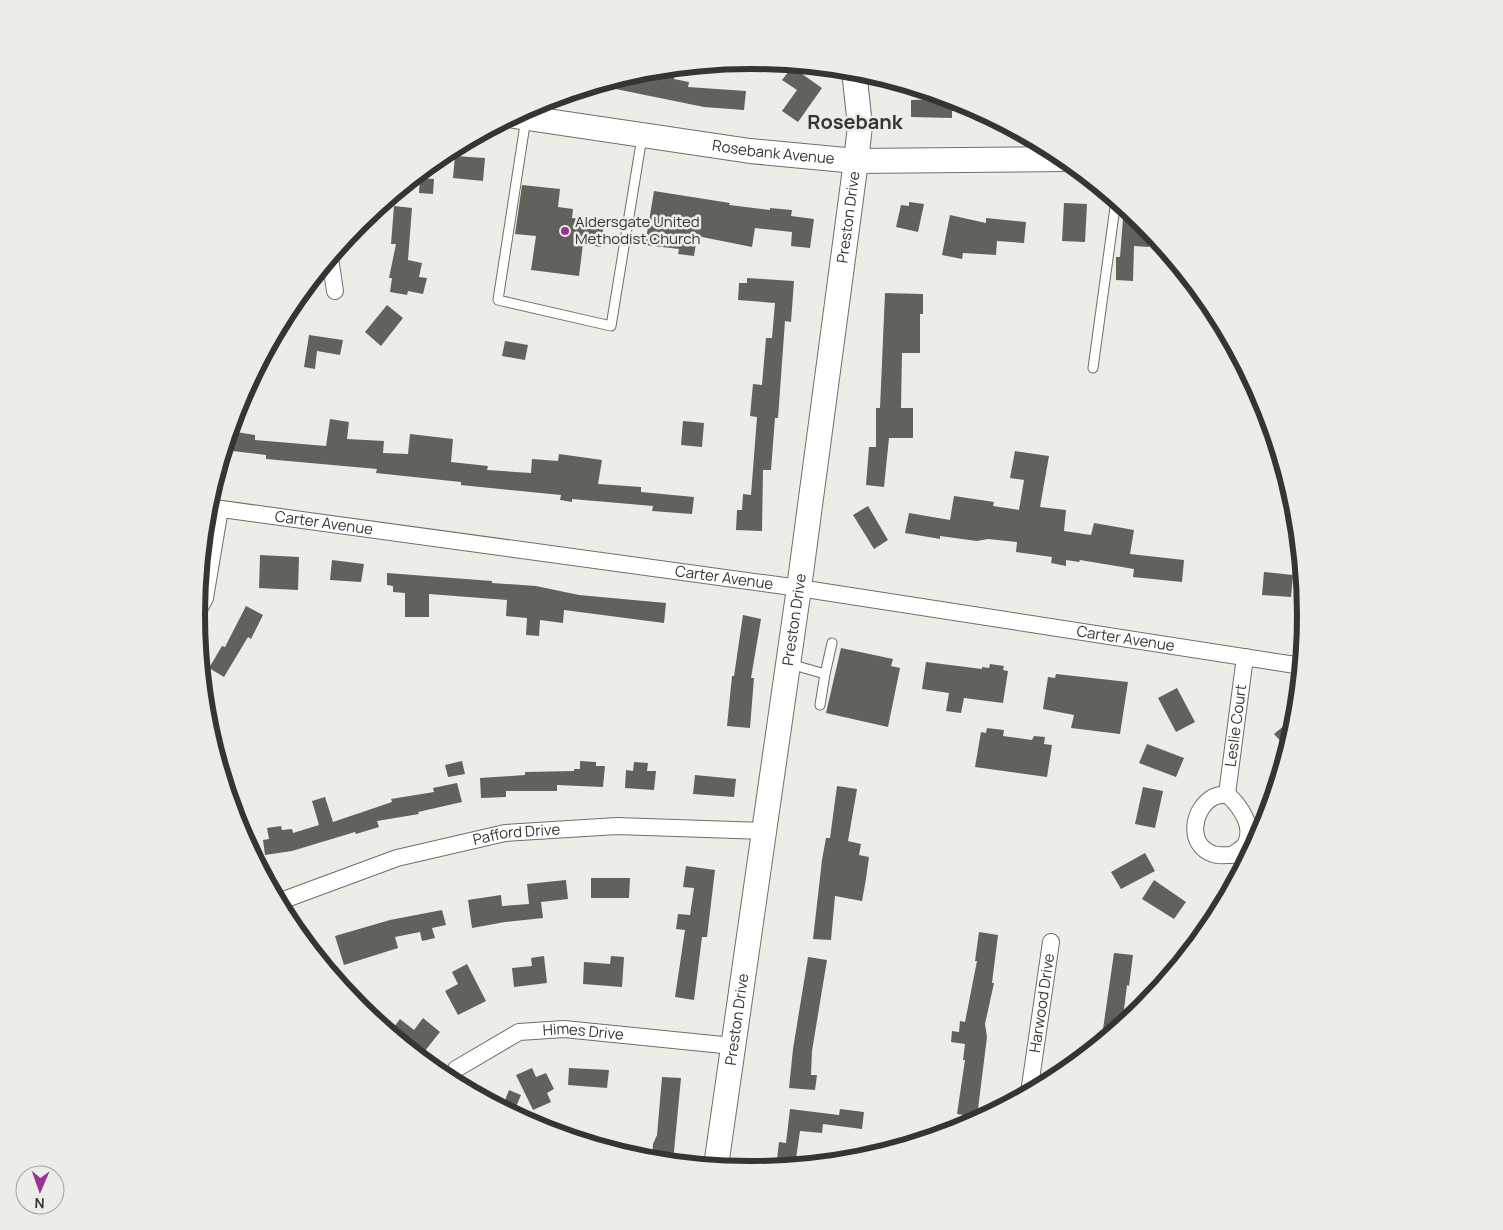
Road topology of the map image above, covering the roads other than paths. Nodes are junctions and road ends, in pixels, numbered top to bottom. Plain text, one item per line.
1 (855, 78) edge
2 (525, 118) edge
3 (520, 121) edge
4 (642, 135) junction
5 (1052, 159) edge
6 (856, 161) junction
7 (1115, 207) edge
8 (331, 266) edge
9 (335, 291) dead end
10 (1093, 368) dead end
11 (216, 508) edge
12 (211, 538) edge
13 (798, 588) junction
14 (206, 591) edge
15 (832, 643) dead end
16 (1245, 657) junction
17 (788, 663) junction
18 (1295, 665) edge
19 (825, 674) junction
20 (820, 705) dead end
21 (1227, 794) dead end
22 (764, 831) junction
23 (285, 899) edge
24 (1051, 942) dead end
25 (733, 1046) junction
26 (454, 1073) edge
27 (1030, 1085) edge
28 (717, 1160) edge

1 - 6 street, Preston Drive
2 - 4 street, Rosebank Avenue
3 - 4 lane
4 - 6 street, Rosebank Avenue
5 - 6 street, Rosebank Avenue
6 - 13 street, Preston Drive
7 - 10 lane
8 - 9 street
11 - 13 street, Carter Avenue
12 - 14 street
13 - 16 street, Carter Avenue
13 - 17 street, Preston Drive
15 - 19 lane
16 - 18 street, Carter Avenue
16 - 21 street, Leslie Court
17 - 19 lane
17 - 22 street, Preston Drive
19 - 20 lane
22 - 23 street, Pafford Drive
22 - 25 street, Preston Drive
24 - 27 street, Harwood Drive
25 - 26 street, Himes Drive
25 - 28 street, Preston Drive

